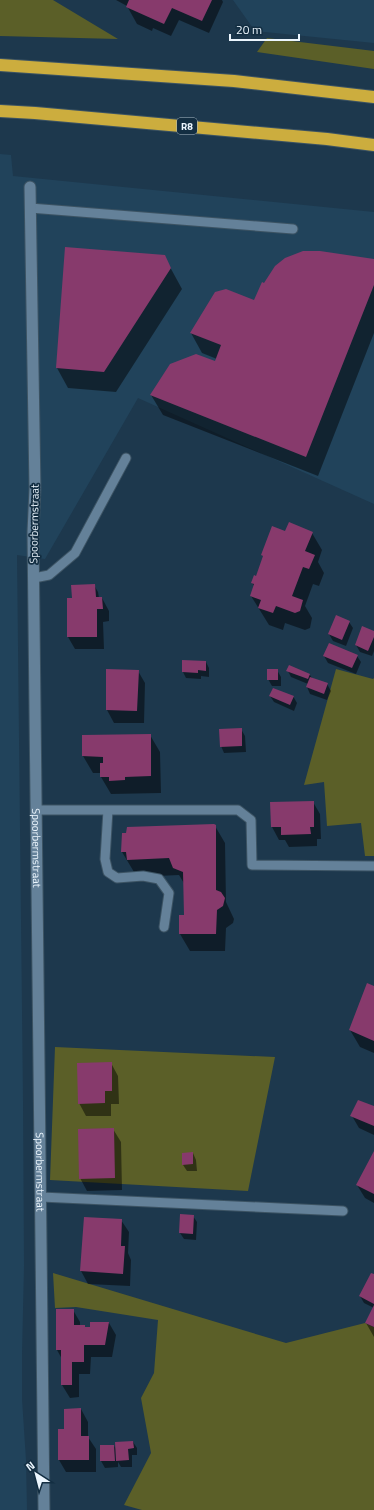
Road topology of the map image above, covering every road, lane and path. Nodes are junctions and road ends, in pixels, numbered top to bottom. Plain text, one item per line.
1 (0, 65) edge
2 (374, 97) edge
3 (0, 111) edge
4 (374, 145) edge
5 (30, 187) dead end
6 (30, 208) junction
7 (293, 229) dead end
8 (126, 458) dead end
9 (34, 578) junction
10 (36, 810) junction
11 (108, 810) junction
12 (374, 866) edge
13 (164, 927) dead end
14 (41, 1197) junction
15 (343, 1211) dead end
16 (44, 1510) edge

1 - 2 highway
3 - 4 highway, R8
5 - 6 street, Spoorbermstraat
6 - 7 lane
6 - 9 street, Spoorbermstraat
8 - 9 lane
9 - 10 street, Spoorbermstraat
10 - 11 lane
10 - 14 street, Spoorbermstraat
11 - 12 lane
11 - 13 lane
14 - 15 lane
14 - 16 street, Spoorbermstraat

